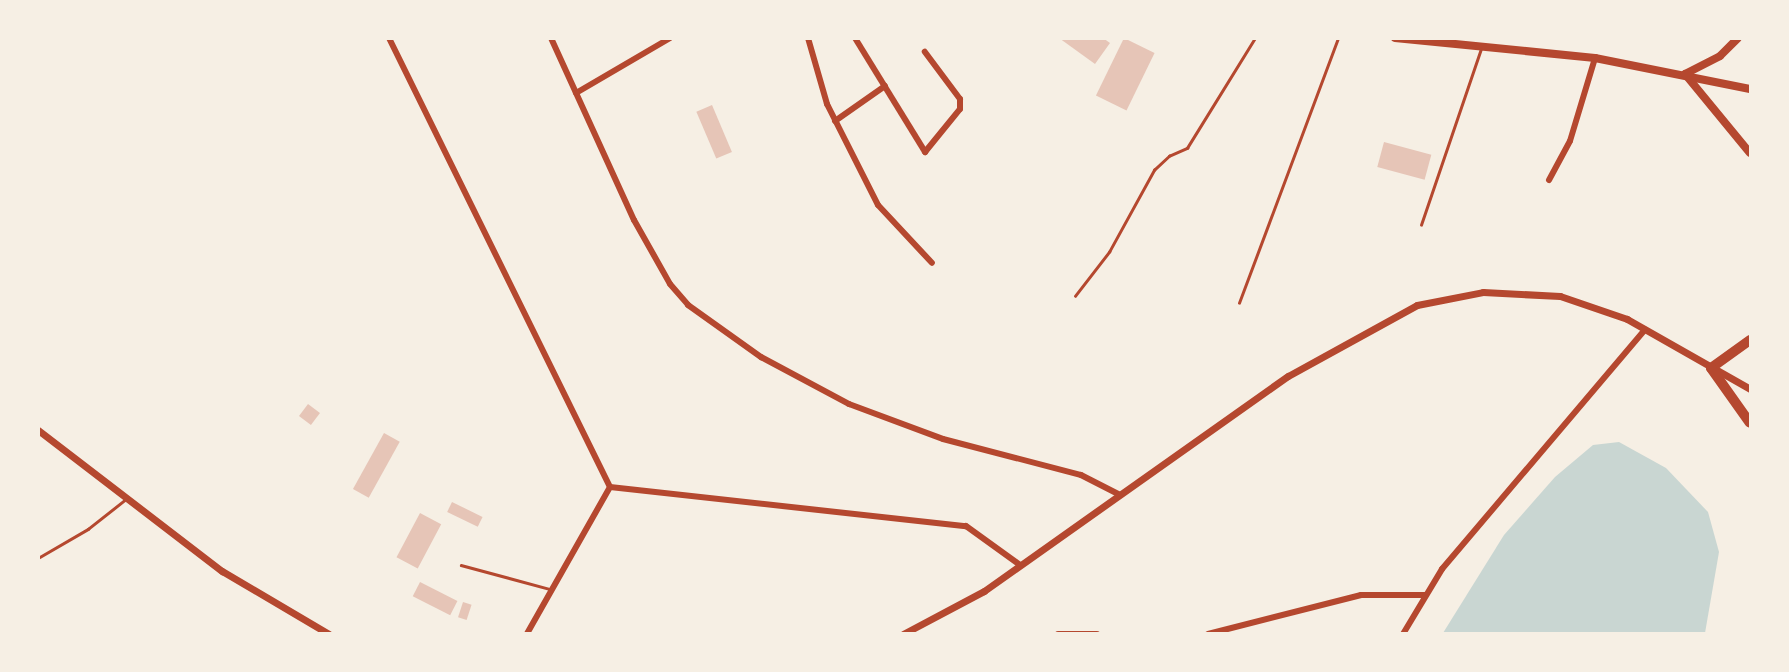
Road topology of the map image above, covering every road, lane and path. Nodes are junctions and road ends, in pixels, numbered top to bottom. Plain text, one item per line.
1 (389, 38) edge
2 (551, 38) edge
3 (670, 38) edge
4 (808, 38) edge
5 (855, 38) edge
6 (1255, 38) edge
7 (1338, 38) edge
8 (1395, 38) edge
9 (1738, 38) edge
10 (1482, 47) junction
11 (925, 52) dead end
12 (1595, 58) junction
13 (1685, 74) junction
14 (885, 86) junction
15 (1751, 89) edge
16 (576, 93) junction
17 (835, 121) junction
18 (1751, 153) edge
19 (1549, 180) dead end
20 (1421, 225) dead end
21 (932, 263) dead end
22 (1075, 296) dead end
23 (1240, 303) dead end
24 (1645, 330) junction
25 (1751, 340) edge
26 (1711, 368) junction
27 (1751, 389) edge
28 (1751, 423) edge
29 (38, 430) edge
30 (610, 487) junction
31 (1120, 495) junction
32 (126, 499) junction
33 (38, 558) edge
34 (461, 565) dead end
35 (1020, 565) junction
36 (554, 590) junction
37 (1425, 595) junction
38 (329, 634) edge
39 (527, 634) edge
40 (903, 634) edge
41 (1058, 634) edge
42 (1097, 634) edge
43 (1208, 634) edge
44 (1403, 634) edge

1 - 30 street
2 - 16 street
3 - 16 street
4 - 17 street
5 - 14 street
6 - 22 lane
7 - 23 lane
8 - 10 main road
9 - 13 main road
10 - 12 main road
10 - 20 lane
11 - 14 street
12 - 13 main road
12 - 19 street
13 - 15 main road
13 - 18 main road
14 - 17 street
16 - 31 street
17 - 21 street
24 - 26 street
24 - 31 street
24 - 37 street
25 - 26 main road
26 - 27 street
26 - 28 main road
29 - 32 street
30 - 35 street
30 - 36 street
31 - 35 street
32 - 33 lane
32 - 38 street
34 - 36 lane
35 - 40 street
36 - 39 street
37 - 43 street
37 - 44 street
41 - 42 street

